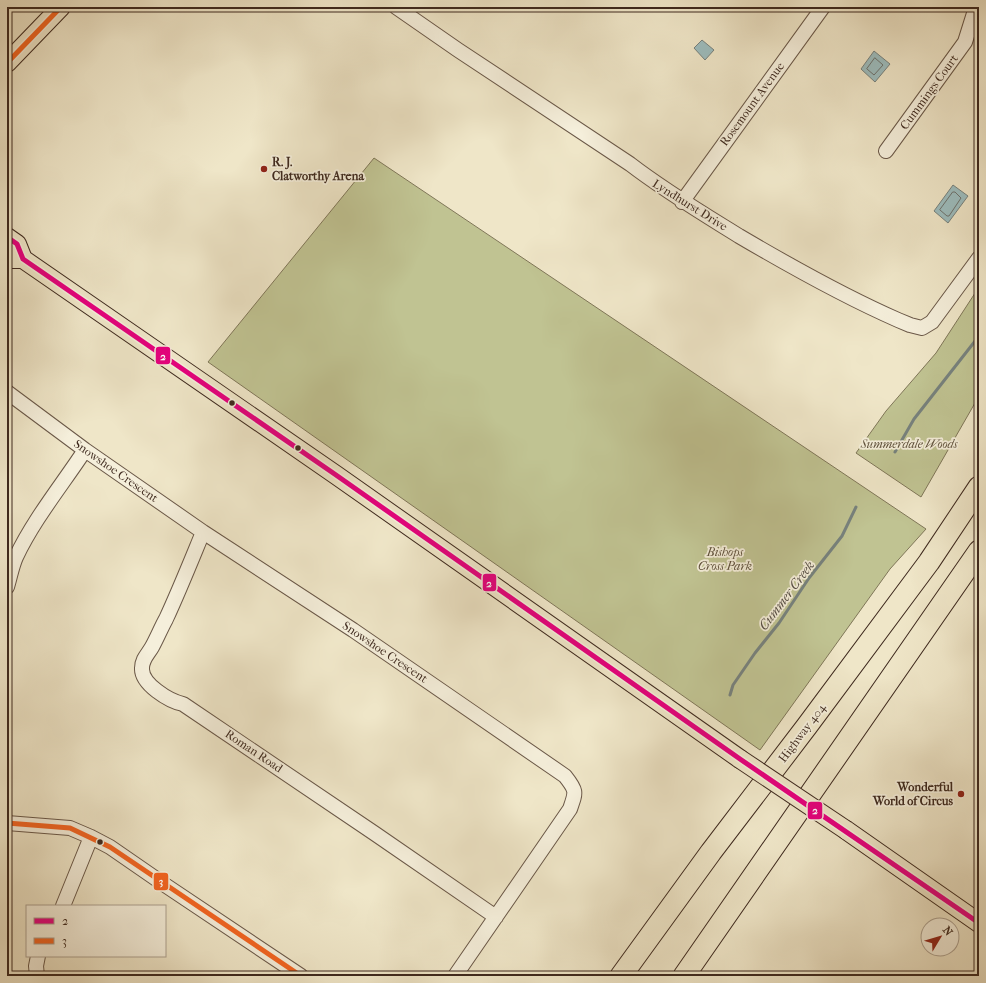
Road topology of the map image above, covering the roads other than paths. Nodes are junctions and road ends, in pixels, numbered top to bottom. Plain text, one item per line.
1 (396, 7) edge
2 (823, 7) edge
3 (976, 7) edge
4 (59, 9) edge
5 (7, 63) edge
6 (886, 151) dead end
7 (682, 202) junction
8 (7, 237) edge
9 (979, 258) edge
10 (15, 259) edge
11 (7, 392) edge
12 (85, 450) junction
13 (979, 487) edge
14 (204, 532) junction
15 (979, 551) edge
16 (7, 587) edge
17 (7, 823) edge
18 (91, 837) junction
19 (63, 905) edge
20 (496, 917) junction
21 (979, 923) edge
22 (38, 957) edge
23 (36, 976) edge
24 (301, 976) edge
25 (455, 976) edge
26 (621, 976) edge
27 (684, 976) edge

1 - 7 street, Lyndhurst Drive
2 - 7 street, Rosemount Avenue
3 - 6 street, Cummings Court
4 - 5 main road
7 - 9 street, Lyndhurst Drive
8 - 10 main road
10 - 21 main road, bridge
11 - 12 street, Snowshoe Crescent
12 - 14 street, Snowshoe Crescent
12 - 16 street
13 - 26 highway, Highway 404
14 - 20 street, Roman Road
14 - 20 street, Snowshoe Crescent
15 - 27 highway
17 - 18 street
18 - 19 street
18 - 24 street
20 - 25 street, Snowshoe Crescent
22 - 23 street

